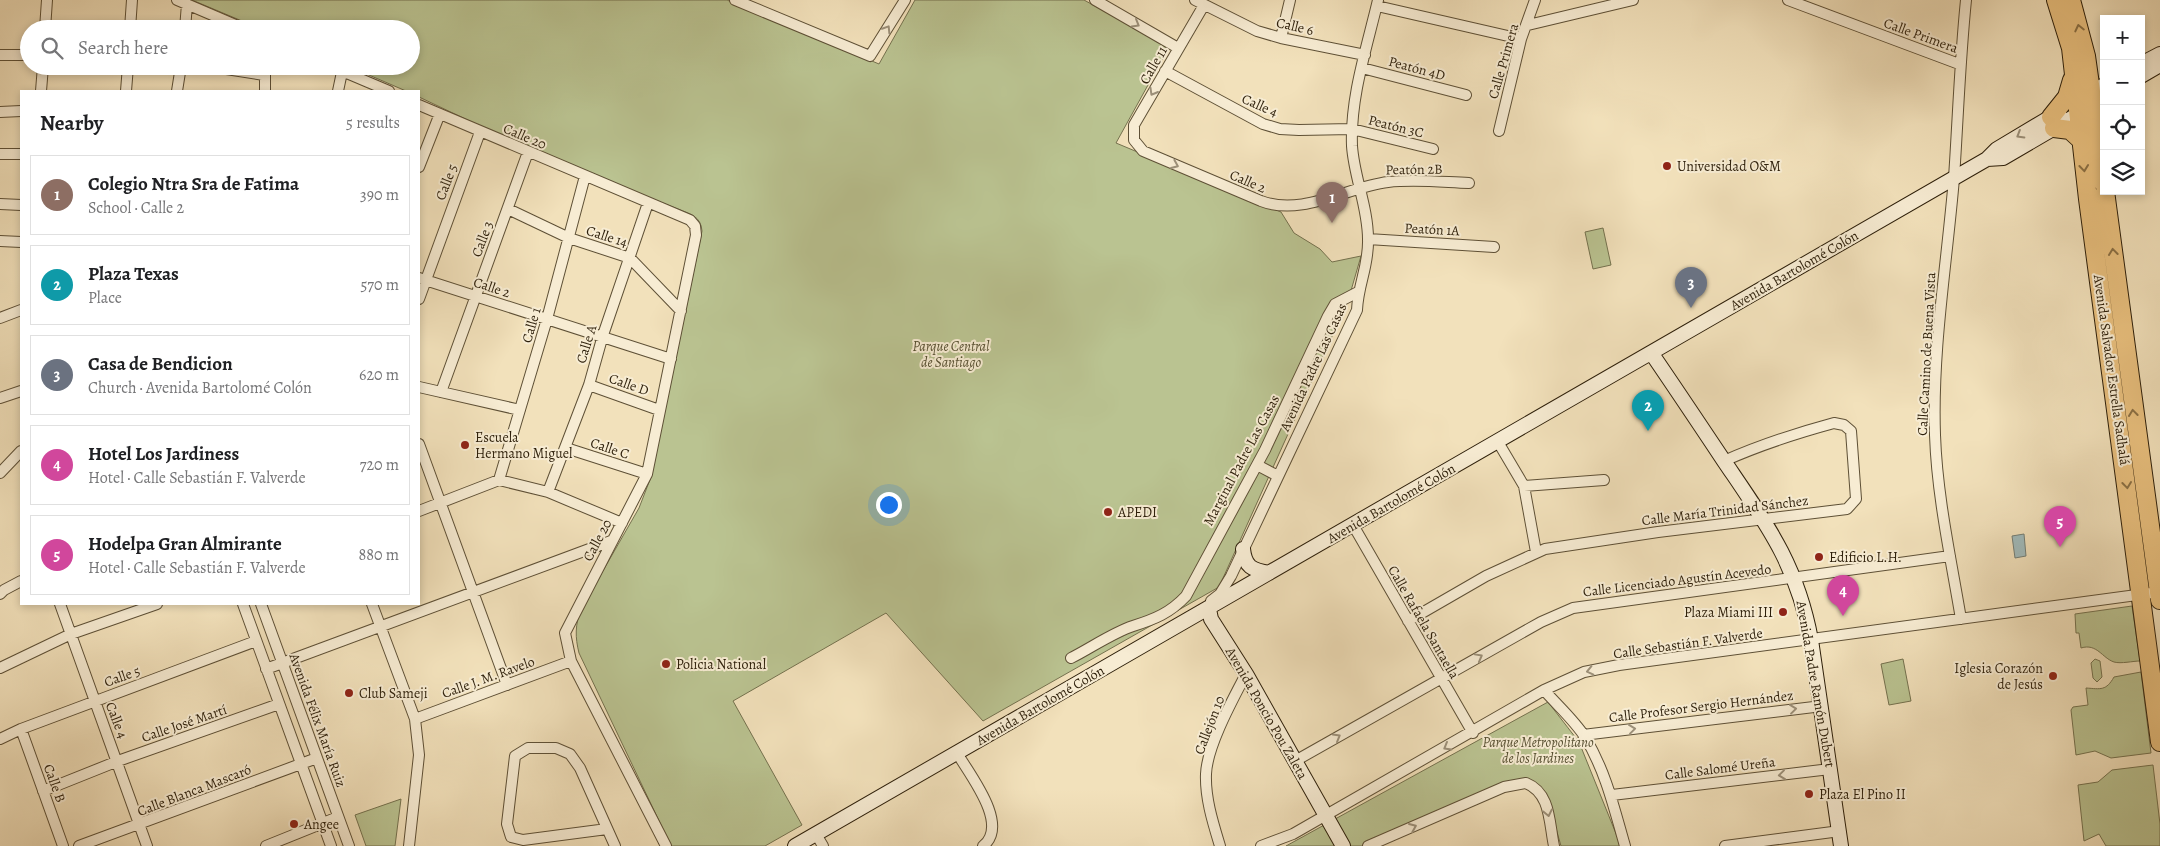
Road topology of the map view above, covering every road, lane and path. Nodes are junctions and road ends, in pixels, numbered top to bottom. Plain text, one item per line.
1 (47, 0) edge
2 (132, 0) edge
3 (176, 0) edge
4 (735, 0) edge
5 (1094, 0) edge
6 (1290, 0) edge
7 (1535, 0) edge
8 (1633, 0) edge
9 (1788, 0) edge
10 (1966, 0) edge
11 (2056, 0) edge
12 (2071, 0) edge
13 (903, 1) edge
14 (1199, 3) edge
15 (1377, 3) edge
16 (187, 4) junction
17 (46, 20) edge
18 (131, 20) edge
19 (186, 20) edge
20 (224, 20) edge
21 (1528, 25) junction
22 (1281, 38) junction
23 (1521, 39) junction
24 (1178, 48) junction
25 (2160, 54) edge
26 (0, 55) edge
27 (20, 55) edge
28 (1365, 55) junction
29 (2079, 61) junction
30 (2145, 62) edge
31 (1959, 64) junction
32 (2160, 65) edge
33 (1362, 68) junction
34 (2100, 70) edge
35 (1165, 71) junction
36 (2145, 74) edge
37 (42, 75) edge
38 (127, 75) edge
39 (180, 75) edge
40 (265, 75) edge
41 (341, 75) edge
42 (350, 75) edge
43 (41, 90) edge
44 (126, 90) edge
45 (177, 90) edge
46 (265, 90) edge
47 (338, 90) edge
48 (387, 90) edge
49 (1466, 95) dead end
50 (2093, 102) edge
51 (420, 107) edge
52 (20, 111) edge
53 (0, 112) edge
54 (438, 116) junction
55 (2052, 122) junction
56 (1352, 129) junction
57 (1498, 131) dead end
58 (480, 132) junction
59 (2090, 139) junction
60 (1134, 140) joint
61 (1433, 149) dead end
62 (528, 152) junction
63 (0, 154) edge
64 (20, 154) edge
65 (420, 164) edge
66 (2100, 171) edge
67 (585, 176) junction
68 (1954, 178) junction
69 (1469, 183) dead end
70 (1360, 186) junction
71 (2106, 195) edge
72 (648, 203) junction
73 (0, 204) edge
74 (20, 205) edge
75 (508, 209) junction
76 (569, 238) junction
77 (1368, 239) junction
78 (0, 241) edge
79 (20, 242) edge
80 (1494, 247) dead end
81 (630, 258) junction
82 (421, 279) edge
83 (1358, 292) junction
84 (476, 296) junction
85 (20, 310) edge
86 (681, 311) junction
87 (0, 318) edge
88 (547, 318) junction
89 (602, 335) junction
90 (1652, 354) junction
91 (671, 359) junction
92 (589, 385) junction
93 (420, 387) edge
94 (20, 390) edge
95 (441, 392) junction
96 (0, 398) edge
97 (520, 410) junction
98 (659, 410) junction
99 (1498, 442) junction
100 (420, 447) edge
101 (566, 448) junction
102 (20, 452) edge
103 (0, 458) edge
104 (1724, 461) junction
105 (1256, 465) junction
106 (2, 471) edge
107 (647, 474) junction
108 (1278, 476) junction
109 (499, 480) junction
110 (1604, 480) dead end
111 (1524, 486) junction
112 (548, 492) junction
113 (441, 503) junction
114 (420, 511) edge
115 (1764, 518) junction
116 (622, 523) junction
117 (1352, 525) junction
118 (612, 541) junction
119 (1243, 549) junction
120 (1536, 552) junction
121 (1950, 556) junction
122 (1269, 573) junction
123 (1796, 579) junction
124 (20, 581) edge
125 (472, 592) junction
126 (0, 594) edge
127 (2154, 595) edge
128 (60, 605) edge
129 (154, 605) edge
130 (243, 605) edge
131 (261, 605) edge
132 (372, 605) edge
133 (1209, 609) junction
134 (1962, 619) junction
135 (1152, 620) junction
136 (1408, 621) junction
137 (380, 626) junction
138 (1170, 630) junction
139 (70, 634) junction
140 (1811, 640) junction
141 (256, 641) junction
142 (1071, 658) dead end
143 (571, 661) junction
144 (282, 663) junction
145 (0, 668) edge
146 (266, 669) junction
147 (1246, 674) junction
148 (1441, 678) junction
149 (507, 685) junction
150 (1544, 690) junction
151 (95, 701) junction
152 (279, 704) junction
153 (1822, 706) junction
154 (414, 719) junction
155 (21, 728) junction
156 (1472, 733) junction
157 (1583, 735) junction
158 (0, 739) edge
159 (2160, 742) edge
160 (957, 753) junction
161 (317, 758) junction
162 (118, 761) junction
163 (1295, 761) junction
164 (301, 764) junction
165 (1830, 769) junction
166 (43, 791) junction
167 (1612, 795) junction
168 (1326, 816) junction
169 (338, 817) junction
170 (322, 824) junction
171 (140, 825) junction
172 (607, 829) junction
173 (1840, 831) junction
174 (819, 840) edge
175 (63, 846) edge
176 (80, 846) edge
177 (147, 846) edge
178 (266, 846) edge
179 (330, 846) edge
180 (349, 846) edge
181 (410, 846) edge
182 (615, 846) edge
183 (666, 846) edge
184 (796, 846) edge
185 (983, 846) edge
186 (1220, 846) edge
187 (1261, 846) edge
188 (1343, 846) edge
189 (1368, 846) edge
190 (1554, 846) edge
191 (1625, 846) edge
192 (1725, 846) edge
193 (1842, 846) edge

1 - 17 street
2 - 18 street
3 - 16 street
4 -> 13 street
5 -> 24 street
6 - 22 street
7 - 21 street, Calle Primera
8 - 21 street
9 - 31 street, Calle Primera
10 - 31 street, Calle Camino de Buena Vista
11 - 29 highway, Avenida Salvador Estrella Sadhalá
29 -> 12 highway, Avenida Salvador Estrella Sadhalá
14 - 22 street, Calle 6
14 - 24 street, Calle 11
15 - 23 street
15 - 28 street, Avenida Padre Las Casas
16 - 19 street
16 - 20 street
21 - 23 street, Calle Primera
22 - 28 street, Calle 6
23 - 57 street, Calle Primera
24 - 35 street, Calle 11
25 - 30 main road
26 - 27 street
28 - 33 street, Avenida Padre Las Casas
29 - 34 highway
29 - 50 highway, Avenida Salvador Estrella Sadhalá
29 - 55 highway
31 - 68 street, Calle Camino de Buena Vista
32 - 36 main road
33 - 49 street, Peatón 4D
33 - 56 street, Avenida Padre Las Casas
35 - 56 street, Calle 4
35 -> 60 street, Calle 11
37 - 43 street
38 - 44 street
39 - 45 street
40 - 46 street
41 - 47 street
42 - 48 street
50 - 55 main road, Avenida Bartolomé Colón
50 - 59 highway, Avenida Salvador Estrella Sadhalá
50 - 59 highway
51 - 54 street, Calle 20
52 - 53 street
54 - 58 street, Calle 20
54 - 65 street
55 - 59 highway
55 - 68 main road, Avenida Bartolomé Colón
56 - 61 street, Peatón 3C
56 - 70 street, Avenida Padre Las Casas
58 - 62 street, Calle 20
58 - 82 street, Calle 5
59 - 66 highway, Avenida Salvador Estrella Sadhalá
59 -> 127 highway, Avenida Salvador Estrella Sadhalá
60 -> 70 street, Calle 2
62 - 67 street, Calle 20
62 - 75 street, Calle 3
63 - 64 street
67 - 72 street, Calle 20
67 - 76 street, Calle 1
68 - 90 main road, Avenida Bartolomé Colón
68 - 121 street, Calle Camino de Buena Vista
69 - 70 street, Peatón 2B
70 - 77 street, Avenida Padre Las Casas
127 -> 71 highway, Avenida Salvador Estrella Sadhalá
72 - 81 street, Calle A
72 - 86 street, Calle 20
73 - 74 street
75 - 76 street, Calle 14
75 - 84 street, Calle 3
76 - 81 street, Calle 14
76 - 88 street, Calle 1
77 - 80 street, Peatón 1A
77 - 83 street, Avenida Padre Las Casas
78 - 79 street
81 - 86 street, Calle 14
81 - 89 street, Calle A
82 - 84 street, Calle 2
83 - 105 street, Marginal Padre Las Casas
83 - 108 street, Avenida Padre Las Casas
84 - 88 street, Calle 2
84 - 95 street, Calle 3
85 - 87 street
86 - 91 street, Calle 20
88 - 89 street, Calle 2
88 - 97 street, Calle 1
89 - 91 street, Calle 2
89 - 92 street, Calle A
90 - 99 main road, Avenida Bartolomé Colón
90 - 104 main road, Avenida Padre Ramón Dubert
91 - 98 street, Calle 20
92 - 98 street, Calle D
92 - 101 street, Calle A
93 - 95 street
94 - 96 street
95 - 97 street
97 - 109 street, Calle 1
98 - 107 street, Calle 20
99 - 111 street
99 - 117 main road, Avenida Bartolomé Colón
100 - 113 street
101 - 107 street, Calle C
101 - 112 street, Calle A
102 - 106 street
103 - 106 street
104 - 115 main road, Avenida Padre Ramón Dubert
104 - 115 street, Calle María Trinidad Sánchez
105 - 108 street
105 - 135 street, Marginal Padre Las Casas
107 - 116 street, Calle 20
108 - 119 street, Avenida Padre Las Casas
109 - 112 street
109 - 113 street
110 - 111 street
111 - 120 street
112 - 116 street
113 - 114 street
113 - 125 street
115 - 120 street, Calle María Trinidad Sánchez
115 - 123 main road, Avenida Padre Ramón Dubert
116 - 118 street, Calle 20
117 - 122 main road, Avenida Bartolomé Colón
117 - 136 street, Calle Rafaela Santaella
118 - 125 street
118 - 143 street, Calle 20
119 - 122 main road
119 - 133 street, Avenida Padre Las Casas
120 - 136 street, Calle María Trinidad Sánchez
121 - 123 street, Calle Licenciado Agustín Acevedo
121 - 134 street, Calle Camino de Buena Vista
122 - 133 main road, Avenida Bartolomé Colón
123 - 140 main road, Avenida Padre Ramón Dubert
148 -> 123 street, Calle Licenciado Agustín Acevedo
124 - 126 street
125 - 137 street
125 - 149 street
127 - 134 street, Calle Sebastián F. Valverde
127 - 159 highway, Avenida Salvador Estrella Sadhalá
128 - 139 street, Calle 4
129 - 139 street
130 - 141 street
131 - 144 street, Avenida Félix María Ruiz
132 - 137 street
133 - 138 main road, Avenida Bartolomé Colón
133 - 147 main road, Avenida Poncio Pou Zaleta
134 - 140 street, Calle Sebastián F. Valverde
135 - 138 street
135 - 142 street, Marginal Padre Las Casas
136 - 148 street, Calle Rafaela Santaella
137 - 144 street
137 - 154 street
138 - 160 main road, Avenida Bartolomé Colón
139 - 145 street
139 - 151 street, Calle 4
140 -> 150 street, Calle Sebastián F. Valverde
140 - 153 main road, Avenida Padre Ramón Dubert
141 - 146 street
141 - 151 street, Calle 5
143 - 149 street, Calle J. M. Ravelo
143 - 183 street, Calle 20
144 - 146 street
144 - 161 street, Avenida Félix María Ruiz
146 - 152 street
147 - 163 main road, Avenida Poncio Pou Zaleta
147 - 186 street, Callejón 10
148 - 156 street, Calle Rafaela Santaella
163 -> 148 street, Calle Licenciado Agustín Acevedo
149 - 154 street, Calle J. M. Ravelo
150 - 156 street, Calle Sebastián F. Valverde
150 - 157 street
151 - 155 street, Calle 5
151 - 162 street, Calle 4
152 - 162 street, Calle José Martí
152 - 164 street
157 -> 153 street, Calle Profesor Sergio Hernández
153 - 165 main road, Avenida Padre Ramón Dubert
154 - 181 street
155 - 158 street, Calle 5
155 - 166 street, Calle B
156 -> 168 street, Calle Sebastián F. Valverde
157 - 167 street
160 - 174 main road, Avenida Bartolomé Colón
160 - 185 street
161 - 164 street, Calle Blanca Mascaró
161 - 169 street, Avenida Félix María Ruiz
162 - 166 street, Calle José Martí
162 - 171 street, Calle 4
163 - 168 main road, Avenida Poncio Pou Zaleta
164 - 170 street
164 - 171 street, Calle Blanca Mascaró
165 -> 167 street, Calle Salomé Ureña
165 - 173 main road, Avenida Padre Ramón Dubert
166 - 175 street, Calle B
167 - 191 street
168 - 187 street, Calle Sebastián F. Valverde
168 - 188 main road, Avenida Poncio Pou Zaleta
169 - 170 street
169 - 180 street, Avenida Félix María Ruiz
170 - 178 street
170 - 179 street
171 - 176 street, Calle Blanca Mascaró
171 - 177 street, Calle 4
172 - 172 street
172 - 182 street
173 - 192 street
173 - 193 main road, Avenida Padre Ramón Dubert
174 - 184 main road, Avenida Bartolomé Colón
189 -> 190 street

